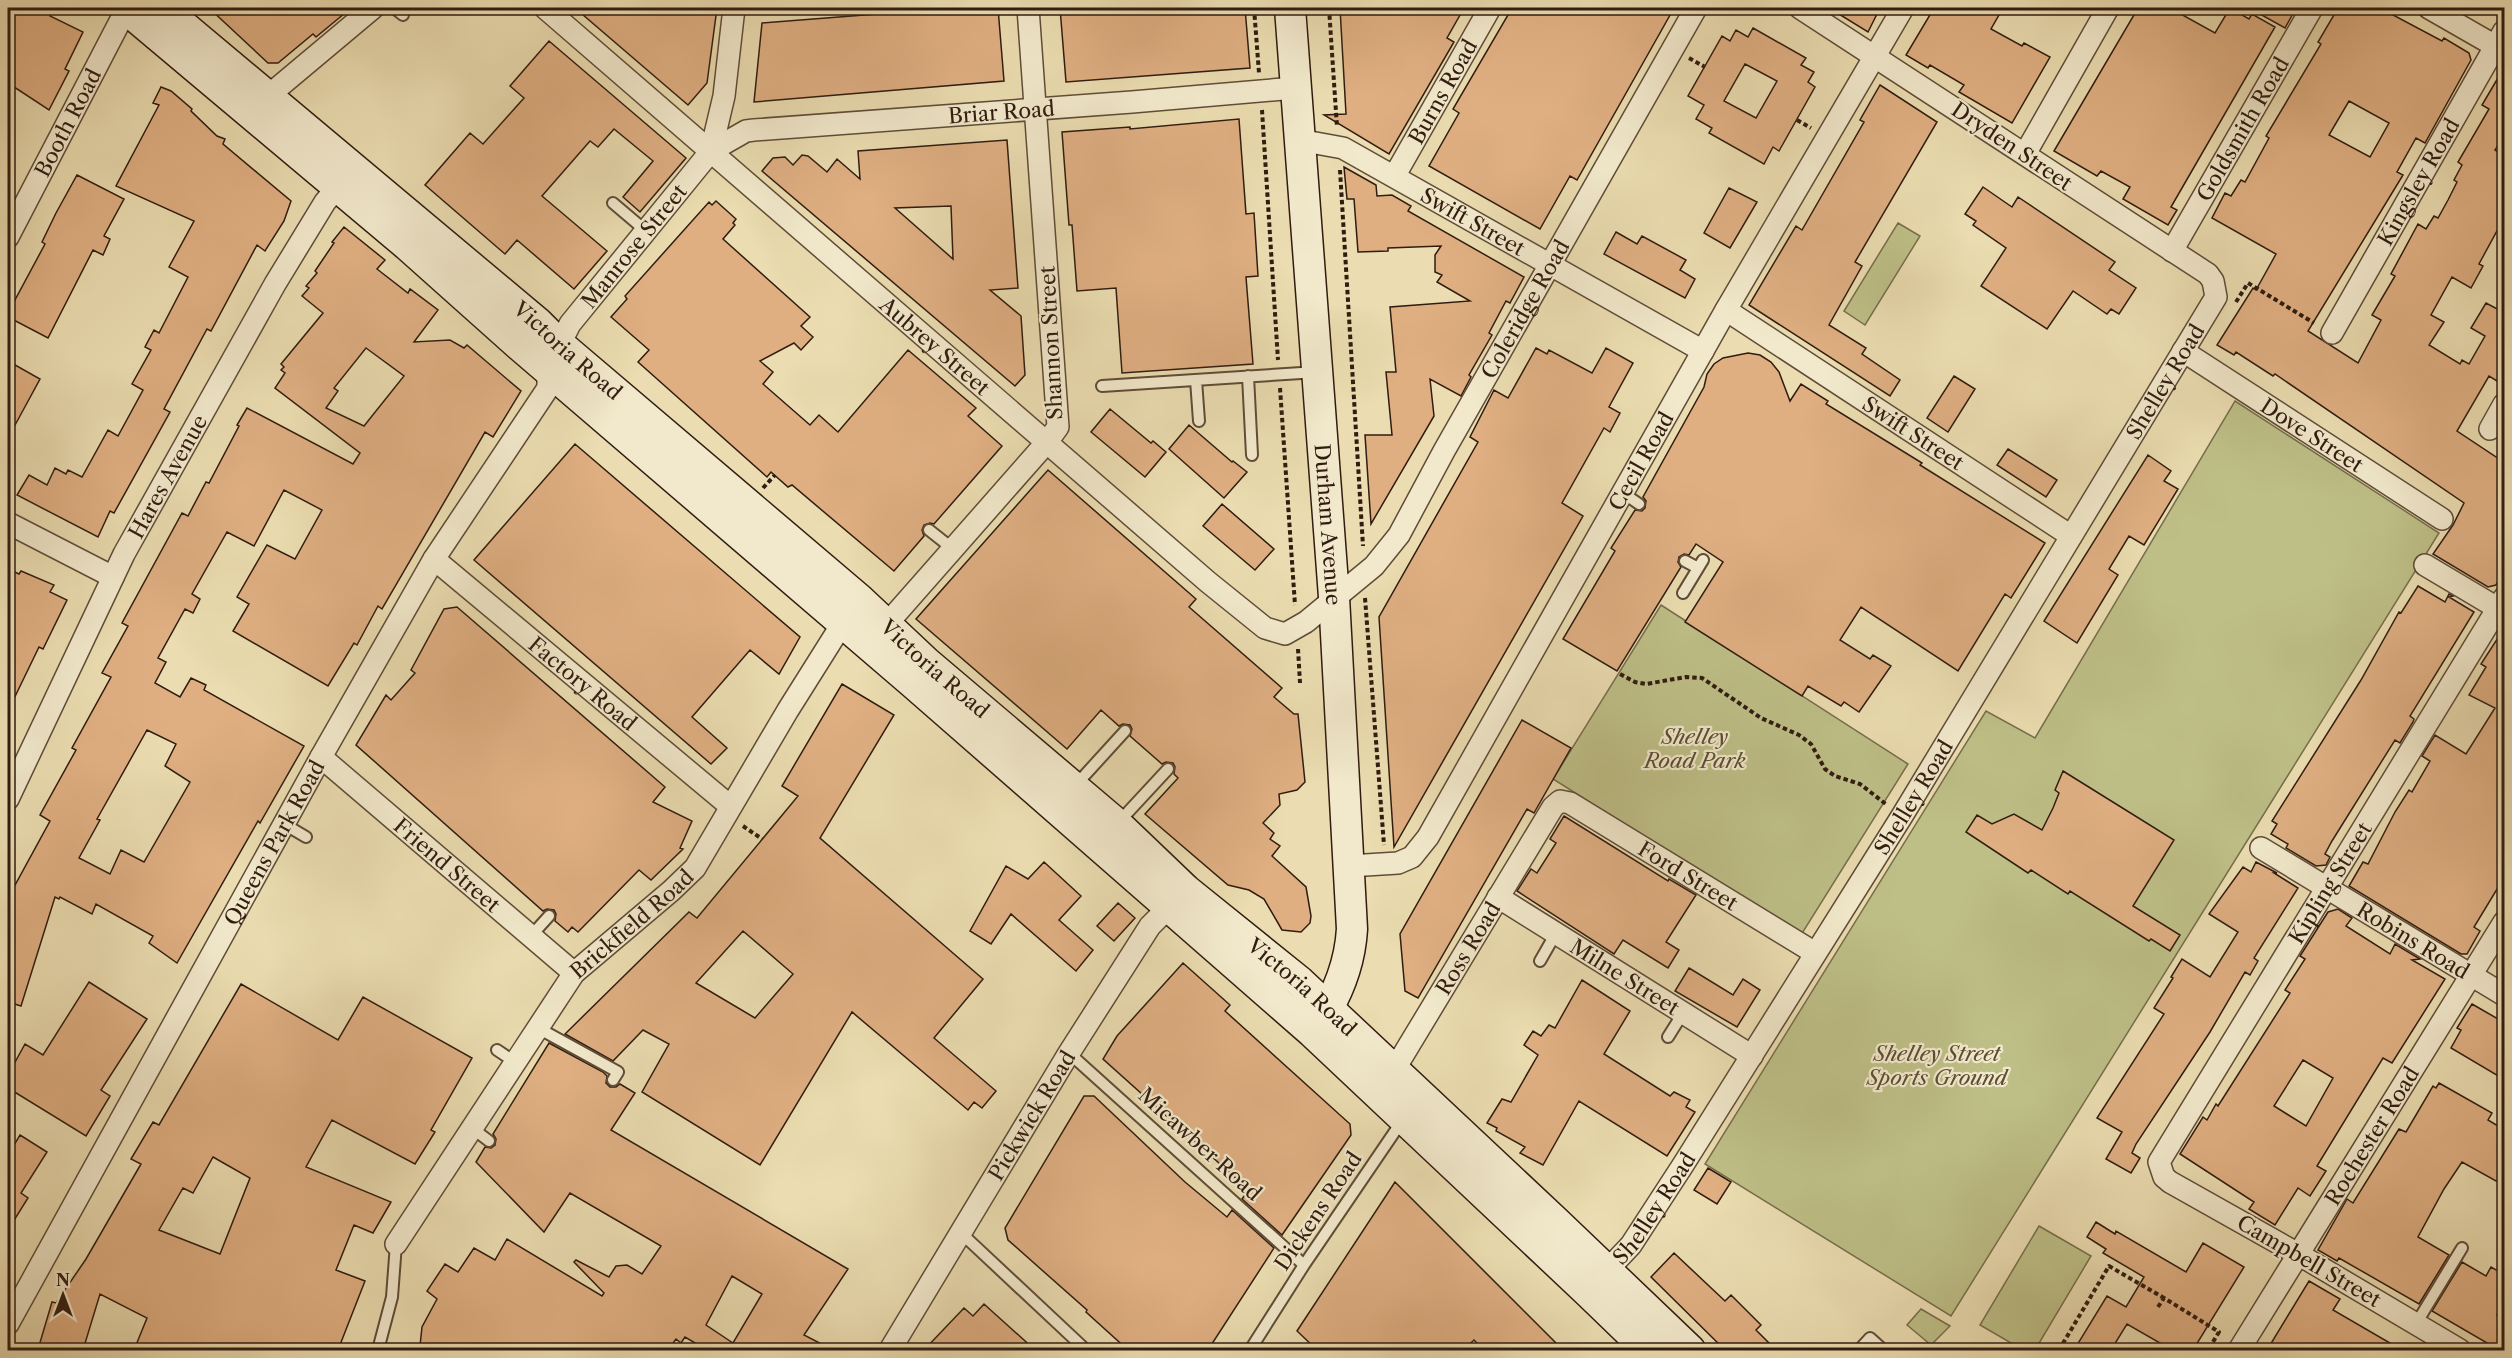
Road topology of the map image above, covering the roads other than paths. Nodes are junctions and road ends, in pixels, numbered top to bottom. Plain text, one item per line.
1 (126, 8) edge
2 (162, 8) edge
3 (373, 8) edge
4 (545, 8) edge
5 (734, 8) edge
6 (1028, 8) edge
7 (1290, 8) edge
8 (1490, 8) edge
9 (1696, 8) edge
10 (1800, 8) edge
11 (1902, 8) edge
12 (2108, 8) edge
13 (2312, 8) edge
14 (2429, 8) edge
15 (2502, 43) edge
16 (1875, 56) junction
17 (1295, 88) junction
18 (260, 105) junction
19 (1036, 108) junction
20 (1299, 140) junction
21 (711, 151) junction
22 (2025, 154) junction
23 (1395, 175) junction
24 (346, 177) junction
25 (613, 203) dead end
26 (646, 231) junction
27 (8, 237) edge
28 (2172, 251) junction
29 (1551, 265) junction
30 (2216, 289) joint
31 (1726, 310) junction
32 (2332, 333) road end
33 (1703, 351) junction
34 (2183, 351) junction
35 (554, 356) junction
36 (1317, 372) junction
37 (1248, 376) junction
38 (1196, 380) junction
39 (1102, 386) dead end
40 (2505, 404) edge
41 (1199, 421) dead end
42 (2490, 429) dead end
43 (1047, 442) junction
44 (1252, 455) dead end
45 (2442, 519) dead end
46 (8, 524) edge
47 (929, 530) dead end
48 (2071, 536) junction
49 (953, 549) junction
50 (434, 559) junction
51 (1685, 561) dead end
52 (2426, 565) dead end
53 (113, 577) junction
54 (1683, 593) dead end
55 (1334, 597) junction
56 (2502, 606) edge
57 (851, 610) junction
58 (877, 635) junction
59 (1125, 731) dead end
60 (321, 758) junction
61 (1168, 769) dead end
62 (1074, 787) junction
63 (8, 799) edge
64 (1560, 801) joint
65 (730, 806) junction
66 (284, 824) junction
67 (1117, 824) junction
68 (306, 837) dead end
69 (2261, 848) dead end
70 (1349, 866) junction
71 (2326, 887) junction
72 (1498, 897) junction
73 (1178, 899) junction
74 (549, 916) dead end
75 (2505, 922) edge
76 (1556, 933) junction
77 (531, 936) junction
78 (1815, 953) junction
79 (1540, 961) dead end
80 (574, 974) junction
81 (2472, 976) junction
82 (2505, 995) edge
83 (1683, 1013) junction
84 (1320, 1020) junction
85 (538, 1028) junction
86 (1668, 1037) dead end
87 (497, 1050) dead end
88 (1069, 1053) junction
89 (1752, 1056) junction
90 (515, 1062) junction
91 (1395, 1071) junction
92 (613, 1080) dead end
93 (1378, 1095) junction
94 (1421, 1095) junction
95 (1404, 1119) junction
96 (2160, 1170) joint
97 (1538, 1226) junction
98 (960, 1232) junction
99 (396, 1244) joint
100 (2462, 1248) dead end
101 (2298, 1254) junction
102 (1304, 1265) junction
103 (1598, 1281) junction
104 (8, 1324) edge
105 (2416, 1324) junction
106 (1880, 1347) dead end
107 (378, 1350) edge
108 (890, 1350) edge
109 (1086, 1350) edge
110 (1250, 1350) edge
111 (1648, 1350) edge
112 (1690, 1350) edge
113 (1859, 1350) edge
114 (2239, 1350) edge
115 (2460, 1350) edge

1 - 18 main road, Victoria Road
1 - 27 street, Booth Road
2 - 18 main road, Victoria Road
3 - 18 street
4 - 21 street, Aubrey Street
5 - 21 street
6 - 19 street, Shannon Street
7 - 17 main road, Durham Avenue
8 - 23 street, Burns Road
9 - 29 street, Coleridge Road
10 - 16 street, Dryden Street
11 - 16 street, Cecil Road
12 - 22 street
13 - 28 street, Goldsmith Road
14 - 15 street
15 - 32 street, Kingsley Road
16 - 22 street, Dryden Street
16 - 31 street, Cecil Road
17 - 19 street, Briar Road
17 - 20 main road, Durham Avenue
18 - 24 main road, Victoria Road
19 - 21 street, Briar Road
19 - 43 street, Shannon Street
20 - 23 street, Swift Street
20 - 36 main road, Durham Avenue
21 - 26 street, Manrose Street
21 - 43 street, Aubrey Street
22 - 28 street, Dryden Street
23 - 29 street, Swift Street
24 - 35 main road, Victoria Road
24 - 53 street, Hares Avenue
25 - 26 lane
26 - 35 street, Manrose Street
28 - 30 street, Dryden Street
29 - 33 street, Swift Street
29 - 55 street, Coleridge Road
30 - 34 street, Shelley Road
31 - 33 street, Cecil Road
31 - 48 street, Swift Street
33 - 70 street, Cecil Road
34 - 45 street, Dove Street
34 - 48 street, Shelley Road
35 - 50 street, Queens Park Road
35 - 57 main road, Victoria Road
36 - 37 lane
36 - 55 main road, Durham Avenue
37 - 38 lane
37 - 44 lane
38 - 39 lane
38 - 41 lane
40 - 42 street
43 - 49 street, Shannon Street
43 - 55 street, Aubrey Street
46 - 53 street
47 - 49 lane
48 - 78 street, Shelley Road
49 - 58 street, Shannon Street
50 - 60 street, Queens Park Road
50 - 65 street, Factory Road
51 - 54 lane
52 - 56 street
53 - 63 street, Hares Avenue
55 - 70 main road, Durham Avenue
56 - 71 street, Kipling Street
57 - 58 main road, Victoria Road
57 - 65 street, Brickfield Road
58 - 62 main road, Victoria Road
58 - 73 main road, Victoria Road
59 - 62 lane
60 - 66 street, Queens Park Road
60 - 77 street, Friend Street
61 - 67 lane
62 - 67 main road, Victoria Road
64 - 72 street, Ross Road
64 - 78 street, Ford Street
65 - 80 street, Brickfield Road
66 - 68 lane
66 - 104 street, Queens Park Road
67 - 73 main road, Victoria Road
69 - 71 street, Robins Road
70 - 84 main road, Durham Avenue
71 - 81 street, Robins Road
71 - 96 street, Kipling Street
72 - 76 street, Milne Street
72 - 91 street, Ross Road
73 - 84 main road, Victoria Road
73 - 88 street, Pickwick Road
74 - 77 lane
75 - 81 street, Rochester Road
76 - 79 lane
76 - 83 street, Milne Street
77 - 80 street, Friend Street
78 - 89 street, Shelley Road
80 - 85 street, Brickfield Road
81 - 82 street, Robins Road
81 - 101 street, Rochester Road
83 - 86 lane
83 - 89 street, Milne Street
84 - 91 main road, Victoria Road
84 - 93 main road, Victoria Road
85 - 90 street, Brickfield Road
85 - 92 lane
87 - 90 lane
88 - 98 street, Pickwick Road
88 - 102 lane, Micawber Road
89 - 103 street, Shelley Road
90 - 99 street, Brickfield Road
91 - 93 street, Ross Road
91 - 94 main road, Victoria Road
93 - 95 main road, Victoria Road
94 - 95 lane, Dickens Road
94 - 97 main road, Victoria Road
95 - 97 main road, Victoria Road
95 - 102 lane, Dickens Road
96 - 101 street, Campbell Street
97 - 103 main road, Victoria Road
98 - 108 street, Pickwick Road
98 - 109 lane
99 - 107 lane
100 - 105 lane
101 - 105 street, Campbell Street
101 - 114 street, Rochester Road
102 - 110 lane, Dickens Road
103 - 111 main road, Victoria Road
103 - 112 main road, Victoria Road
105 - 115 street, Campbell Street
106 - 113 lane

